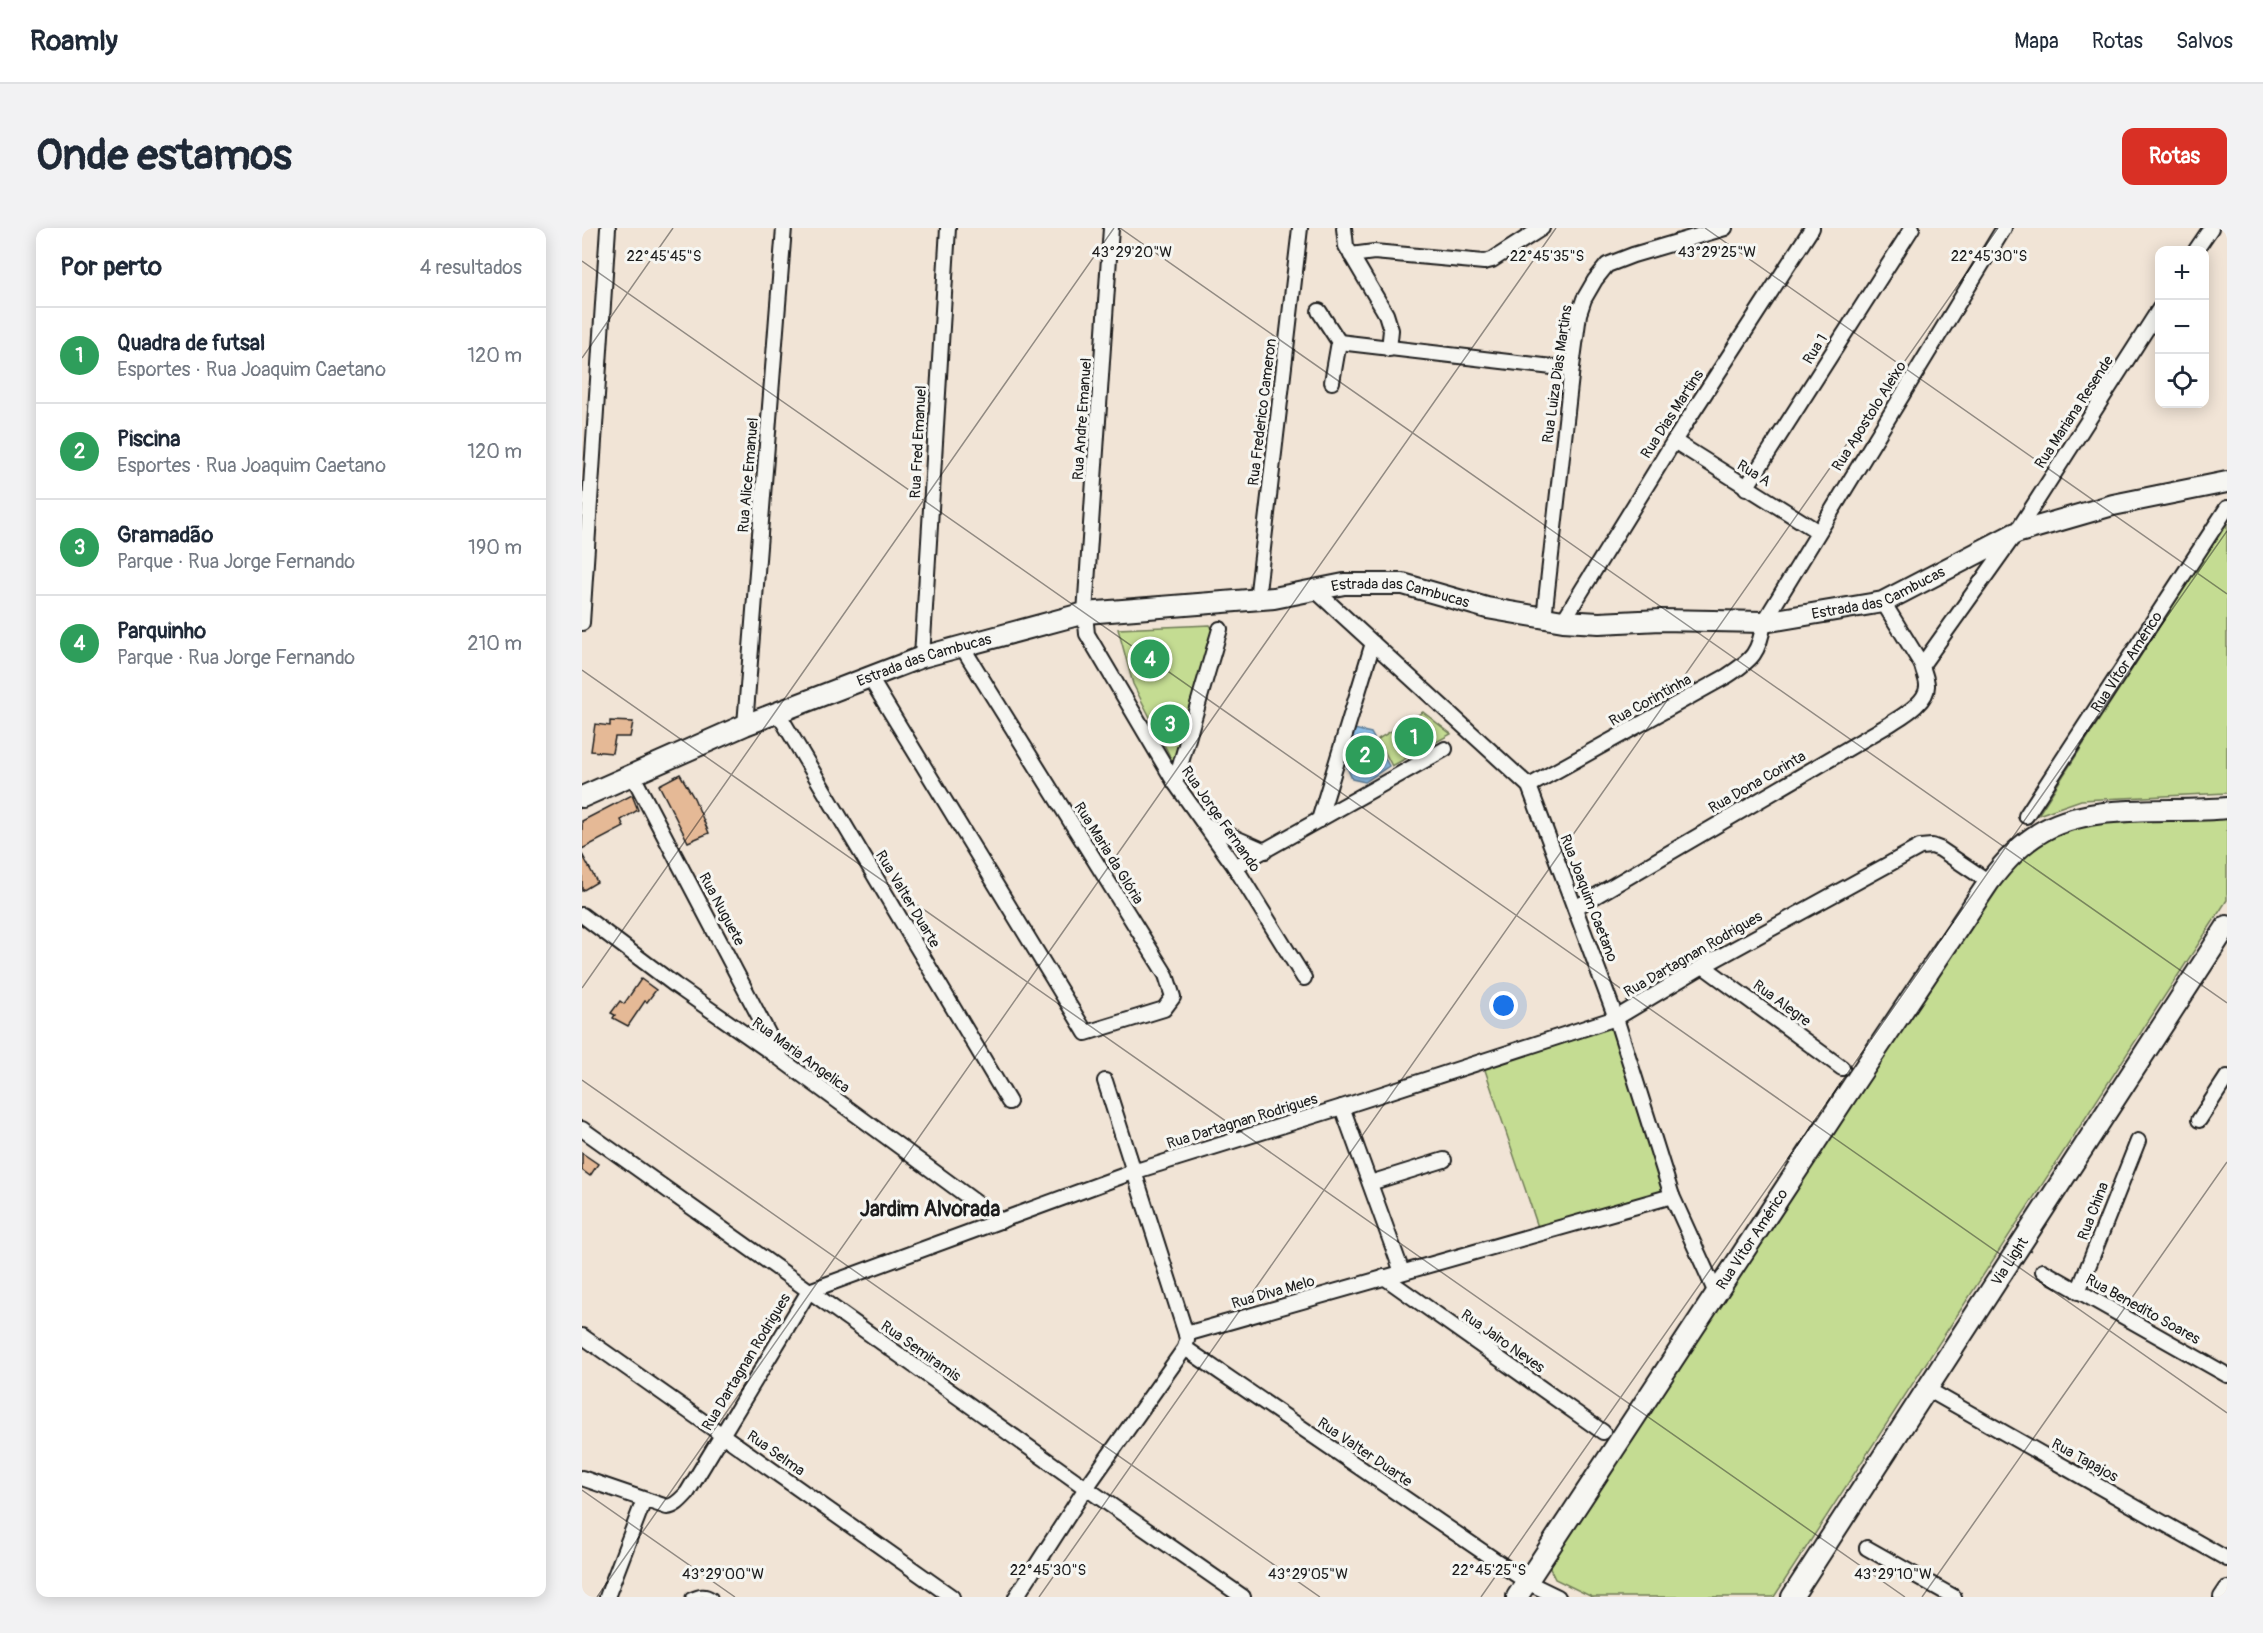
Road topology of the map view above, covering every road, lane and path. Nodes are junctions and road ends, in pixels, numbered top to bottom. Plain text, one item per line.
1 (608, 228) edge
2 (784, 228) edge
3 (948, 228) edge
4 (1110, 228) edge
5 (1300, 228) edge
6 (1344, 228) edge
7 (1542, 228) edge
8 (1725, 228) edge
9 (1812, 228) edge
10 (1912, 228) edge
11 (2004, 228) edge
12 (2211, 228) edge
13 (2199, 246) edge
14 (1351, 255) junction
15 (1320, 311) dead end
16 (2155, 316) edge
17 (1339, 342) junction
18 (1389, 349) junction
19 (1572, 367) junction
20 (1332, 382) dead end
21 (1674, 441) junction
22 (2227, 482) edge
23 (1746, 488) junction
24 (2227, 508) edge
25 (1817, 531) junction
26 (2016, 533) junction
27 (1315, 590) junction
28 (1257, 600) junction
29 (1883, 602) junction
30 (1085, 613) junction
31 (1554, 619) junction
32 (1764, 622) junction
33 (582, 623) edge
34 (1220, 629) dead end
35 (1373, 643) junction
36 (962, 645) junction
37 (922, 657) junction
38 (1922, 665) junction
39 (870, 678) junction
40 (778, 713) junction
41 (745, 725) junction
42 (1445, 749) dead end
43 (632, 774) junction
44 (1175, 783) junction
45 (1529, 786) junction
46 (582, 797) edge
47 (2227, 808) edge
48 (2026, 816) dead end
49 (1319, 820) junction
50 (1204, 824) junction
51 (1264, 850) junction
52 (1235, 867) junction
53 (1989, 882) junction
54 (1575, 908) junction
55 (582, 915) edge
56 (2227, 926) edge
57 (1703, 966) junction
58 (1304, 978) dead end
59 (1616, 1018) junction
60 (782, 1060) junction
61 (1842, 1068) dead end
62 (2227, 1077) edge
63 (1105, 1081) dead end
64 (1009, 1102) dead end
65 (1342, 1107) junction
66 (2199, 1120) dead end
67 (582, 1129) edge
68 (2138, 1141) dead end
69 (1444, 1160) dead end
70 (1133, 1172) junction
71 (1371, 1183) junction
72 (1672, 1196) junction
73 (1001, 1221) junction
74 (2043, 1270) dead end
75 (1402, 1272) junction
76 (1384, 1277) junction
77 (808, 1291) junction
78 (1716, 1293) junction
79 (2078, 1293) junction
80 (582, 1336) edge
81 (1186, 1341) junction
82 (2226, 1372) edge
83 (1927, 1389) junction
84 (1603, 1432) dead end
85 (721, 1434) junction
86 (582, 1478) edge
87 (1086, 1488) junction
88 (644, 1500) junction
89 (1868, 1548) dead end
90 (2227, 1559) edge
91 (2227, 1588) edge
92 (1522, 1590) edge
93 (607, 1597) edge
94 (690, 1597) edge
95 (713, 1597) edge
96 (952, 1597) edge
97 (1016, 1597) edge
98 (1243, 1597) edge
99 (1558, 1597) edge
100 (1792, 1597) edge
101 (1954, 1597) edge
102 (2221, 1597) edge

1 - 33 street
2 - 41 street, Rua Alice Emanuel
3 - 37 street, Rua Fred Emanuel
4 - 30 street, Rua Andre Emanuel
5 - 28 street, Rua Frederico Cameron
6 - 14 street
7 - 14 street
8 - 19 street, Rua Luiza Dias Martins
9 - 21 street, Rua Dias Martins
10 - 23 street, Rua 1
11 - 25 street, Rua Apostolo Aleixo
12 - 13 street
14 - 18 street
15 - 17 street
16 - 26 street, Rua Mariana Resende
17 - 18 street
17 - 20 street
18 - 19 street
19 - 31 street, Rua Luiza Dias Martins
21 - 23 street, Rua A
21 - 31 street, Rua Dias Martins
22 - 26 street, Estrada das Cambucas
23 - 25 street, Rua A
24 - 48 street, Rua Vítor Américo
25 - 32 street, Rua Apostolo Aleixo
26 - 29 street, Estrada das Cambucas
26 - 38 street
27 - 28 street, Estrada das Cambucas
27 - 31 street, Estrada das Cambucas
27 - 35 street, Rua Joaquim Caetano
28 - 30 street, Estrada das Cambucas
29 - 32 street, Estrada das Cambucas
29 - 38 street, Rua Dona Corinta
30 - 36 street, Estrada das Cambucas
30 - 44 street, Rua Jorge Fernando
31 - 32 street, Estrada das Cambucas
32 - 45 street, Rua Corintinha
34 - 44 street
35 - 45 street, Rua Joaquim Caetano
35 - 49 street
36 - 37 street, Estrada das Cambucas
36 - 39 street, Rua Maria da Glória
37 - 39 street, Estrada das Cambucas
38 - 54 street, Rua Dona Corinta
39 - 40 street, Estrada das Cambucas
40 - 41 street, Estrada das Cambucas
40 - 64 street, Rua Valter Duarte
41 - 43 street, Estrada das Cambucas
42 - 49 street
43 - 46 street, Estrada das Cambucas
43 - 60 street, Rua Nuguete
44 - 50 street, Rua Jorge Fernando
45 - 54 street, Rua Joaquim Caetano
47 - 53 street
49 - 51 street
50 - 51 street
50 - 52 street, Rua Jorge Fernando
51 - 52 street
52 - 58 street, Rua Jorge Fernando
53 - 57 street, Rua Dartagnan Rodrigues
53 - 78 street, Rua Vítor Américo
54 - 59 street, Rua Joaquim Caetano
55 - 60 street, Rua Maria Angelica
56 - 83 street, Via Light
57 - 59 street, Rua Dartagnan Rodrigues
57 - 61 street, Rua Alegre
59 - 65 street, Rua Dartagnan Rodrigues
59 - 72 street, Rua Joaquim Caetano
60 - 73 street, Rua Maria Angelica
62 - 66 street
63 - 70 street
65 - 70 street, Rua Dartagnan Rodrigues
65 - 71 street
67 - 77 street, Rua Semiramis
68 - 79 street, Rua China
69 - 71 street
70 - 73 street, Rua Dartagnan Rodrigues
70 - 81 street
71 - 75 street
72 - 75 street, Rua Diva Melo
72 - 78 street, Rua Joaquim Caetano
73 - 77 street, Rua Dartagnan Rodrigues
74 - 79 street, Rua Benedito Soares
75 - 76 street, Rua Diva Melo
76 - 81 street, Rua Diva Melo
76 - 84 street, Rua Jairo Neves
77 - 85 street, Rua Dartagnan Rodrigues
77 - 87 street, Rua Semiramis
78 - 92 street, Rua Vítor Américo
79 - 82 street, Rua Benedito Soares
80 - 85 street, Rua Selma
81 - 87 street
81 - 92 street, Rua Valter Duarte
83 - 90 street, Rua Tapajos
83 - 100 street, Via Light
85 - 88 street, Rua Dartagnan Rodrigues
85 - 96 street, Rua Selma
86 - 88 street, Rua Dartagnan Rodrigues
87 - 97 street
87 - 98 street, Rua Semiramis
88 - 93 street
89 - 101 street
91 - 102 street
92 - 99 street, Rua Valter Duarte
94 - 95 lane

